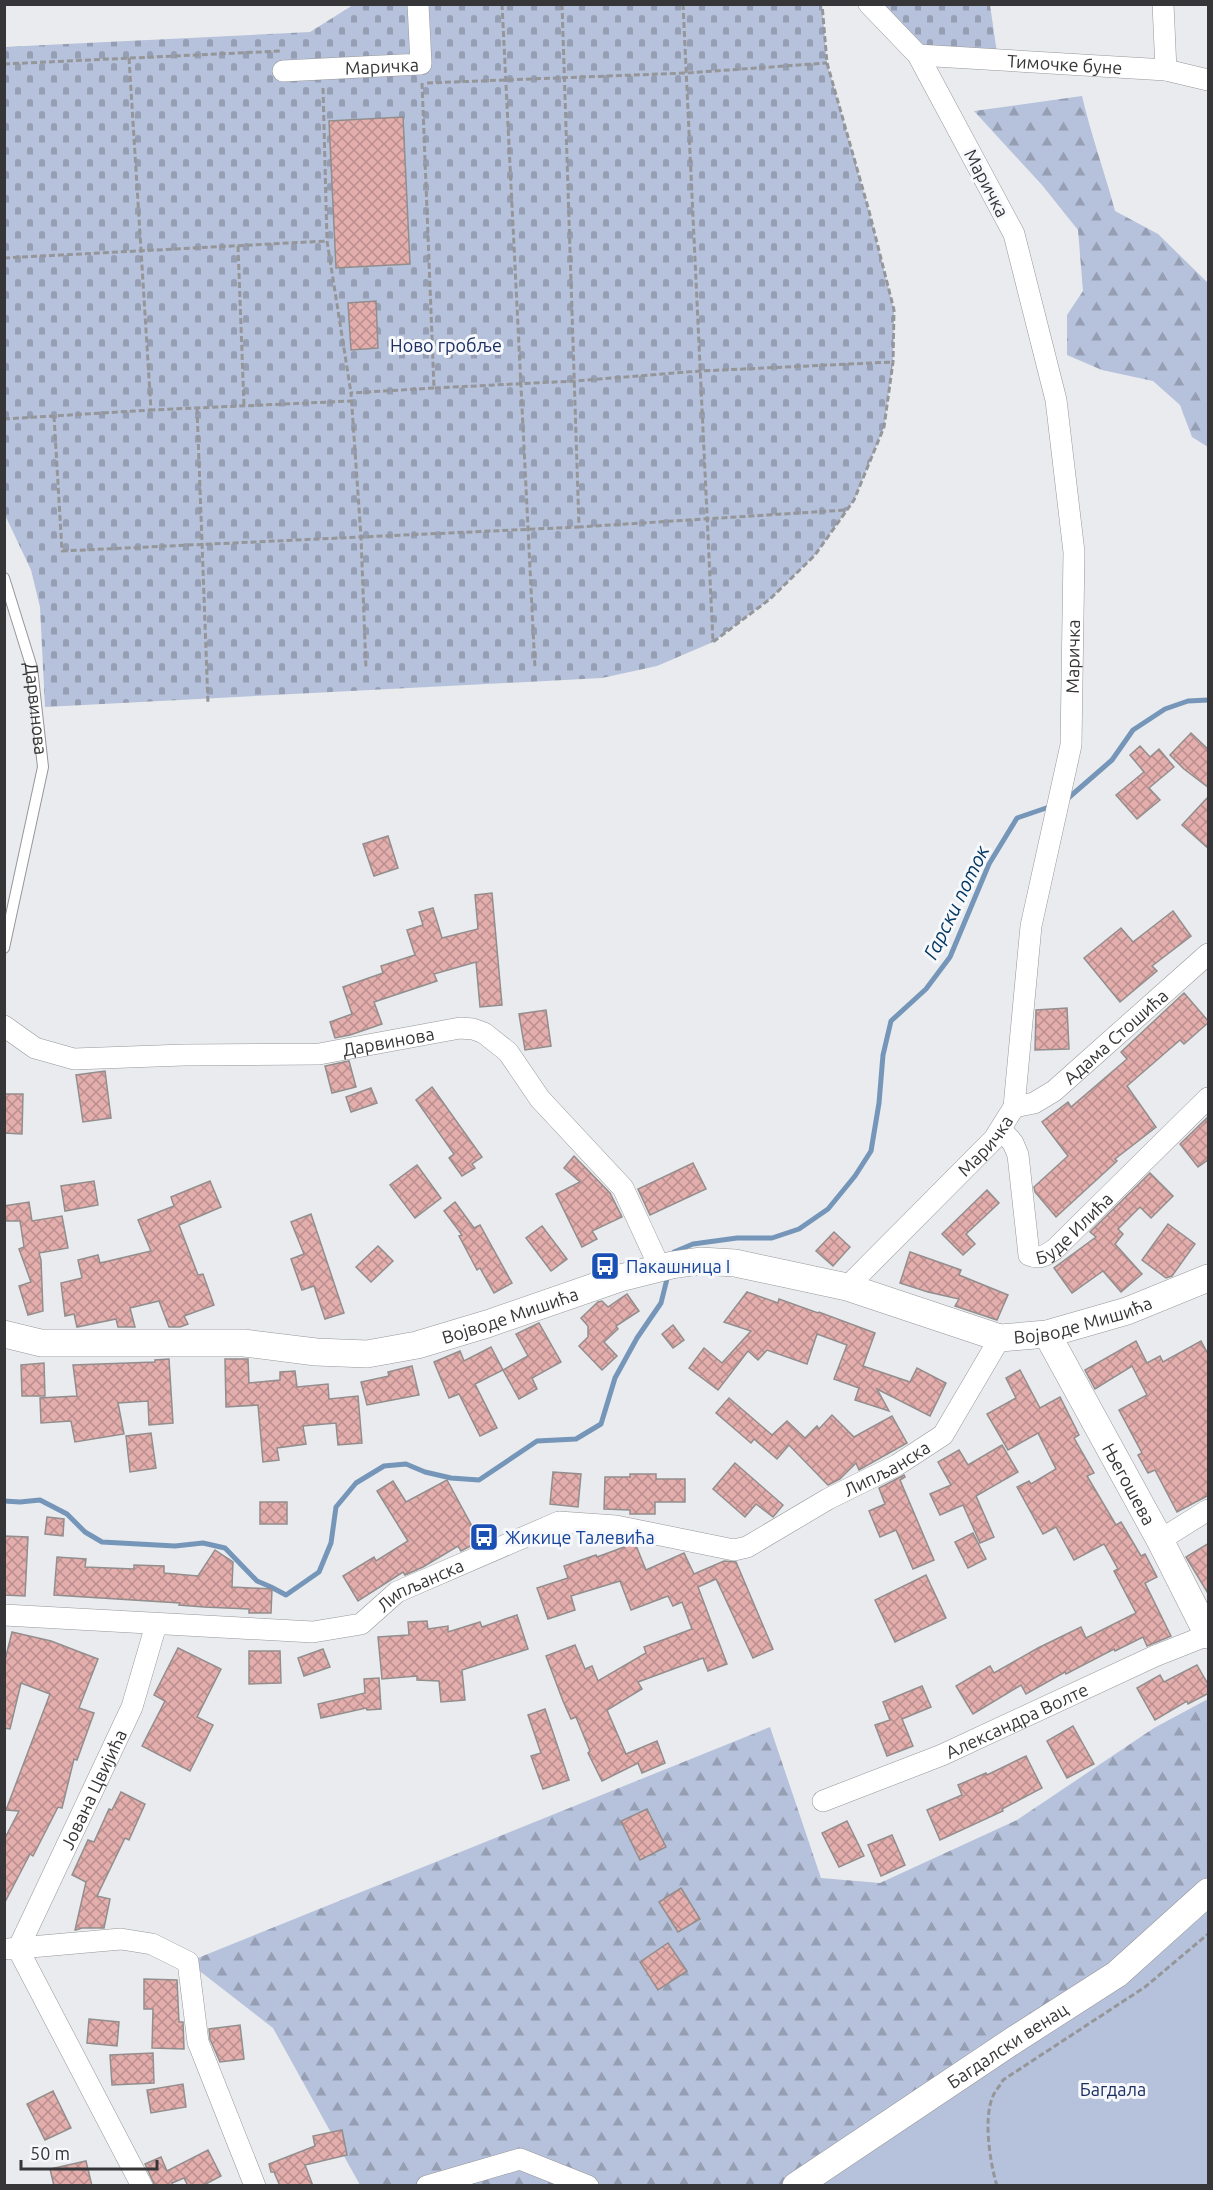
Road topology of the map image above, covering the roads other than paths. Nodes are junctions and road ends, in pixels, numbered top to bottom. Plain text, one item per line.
1 (418, 4) edge
2 (868, 4) edge
3 (1163, 4) edge
4 (918, 55) junction
5 (1166, 70) junction
6 (283, 71) dead end
7 (1209, 80) edge
8 (4, 578) edge
9 (4, 948) edge
10 (1209, 954) edge
11 (4, 1026) edge
12 (1209, 1098) edge
13 (1014, 1107) junction
14 (1001, 1129) junction
15 (653, 1269) junction
16 (1209, 1278) edge
17 (847, 1287) junction
18 (4, 1334) edge
19 (1047, 1334) junction
20 (1000, 1338) junction
21 (1209, 1510) edge
22 (1160, 1540) junction
23 (4, 1615) edge
24 (156, 1625) junction
25 (1209, 1635) edge
26 (823, 1801) dead end
27 (1209, 1892) edge
28 (11, 1949) edge
29 (142, 2186) edge
30 (255, 2186) edge
31 (427, 2186) edge
32 (588, 2186) edge
33 (796, 2186) edge

1 - 6 street, Маричка
2 - 4 street, Маричка
3 - 5 street
4 - 5 street, Тимочке буне
4 - 13 street, Маричка
5 - 7 street, Тимочке буне
8 - 9 lane, Дарвинова
10 - 13 street, Адама Стошића
11 - 15 street, Дарвинова
12 - 14 street, Буде Илића
13 - 14 street, Маричка
14 - 17 street, Маричка
15 - 17 street, Војводе Мишића
15 - 18 street, Војводе Мишића
16 - 19 street, Војводе Мишића
17 - 20 street, Војводе Мишића
19 - 20 street, Војводе Мишића
19 - 22 street, Његошева
20 - 24 street, Липљанска
21 - 22 street
22 - 25 street, Његошева
23 - 24 street, Липљанска
24 - 28 street, Јована Цвијића
25 - 26 street, Александра Волте
27 - 33 street, Багдалски венац
28 - 29 street
28 - 30 street
31 - 32 street

